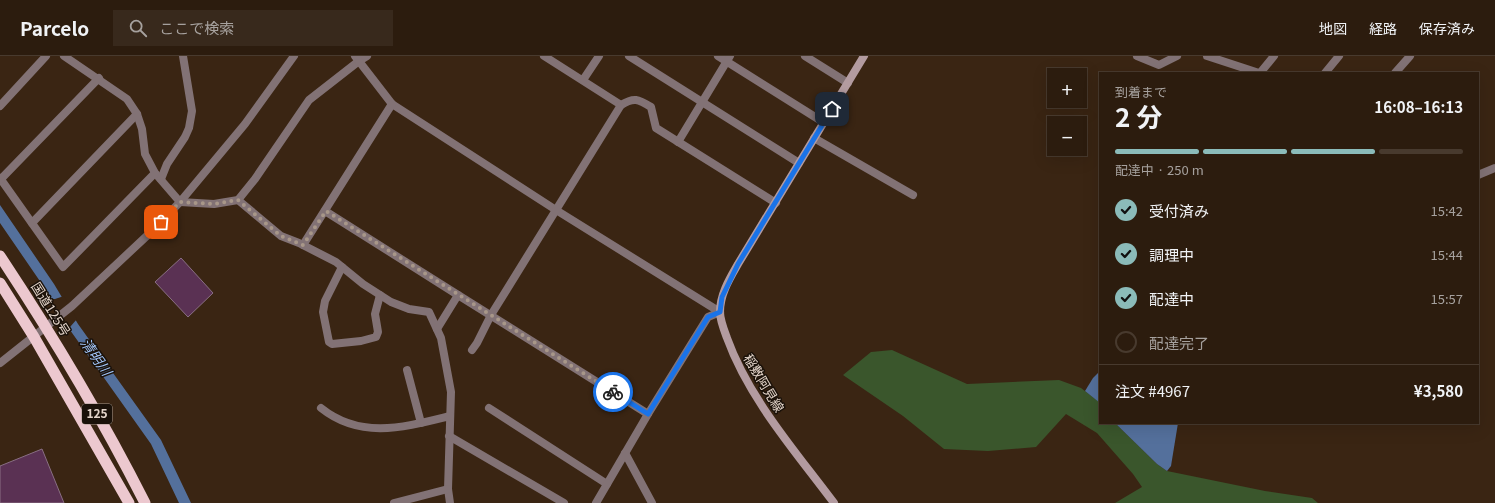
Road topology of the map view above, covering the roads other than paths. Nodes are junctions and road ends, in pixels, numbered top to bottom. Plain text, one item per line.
1 (46, 56) edge
2 (64, 56) edge
3 (183, 56) edge
4 (294, 56) edge
5 (367, 56) edge
6 (544, 56) edge
7 (599, 56) edge
8 (629, 56) edge
9 (718, 56) edge
10 (806, 56) edge
11 (864, 56) edge
12 (1137, 56) edge
13 (1177, 56) edge
14 (1207, 56) edge
15 (1274, 56) edge
16 (1339, 56) edge
17 (1410, 56) edge
18 (357, 59) edge
19 (729, 59) edge
20 (1256, 72) edge
21 (1260, 72) edge
22 (1326, 72) edge
23 (1398, 72) edge
24 (99, 78) junction
25 (583, 80) junction
26 (848, 83) junction
27 (703, 102) junction
28 (392, 104) junction
29 (621, 105) junction
30 (0, 106) edge
31 (137, 114) junction
32 (823, 122) junction
33 (814, 138) junction
34 (678, 142) junction
35 (799, 163) junction
36 (1495, 168) edge
37 (1479, 175) edge
38 (158, 176) junction
39 (0, 179) edge
40 (913, 195) dead end
41 (238, 200) junction
42 (180, 202) junction
43 (776, 203) junction
44 (556, 210) junction
45 (326, 211) junction
46 (32, 223) junction
47 (303, 245) junction
48 (0, 256) edge
49 (342, 267) junction
50 (0, 283) edge
51 (380, 295) junction
52 (458, 295) junction
53 (720, 312) junction
54 (491, 315) junction
55 (48, 325) junction
56 (437, 329) junction
57 (34, 337) junction
58 (472, 350) dead end
59 (0, 363) edge
60 (407, 370) dead end
61 (321, 408) dead end
62 (489, 408) dead end
63 (648, 414) junction
64 (450, 416) junction
65 (420, 423) junction
66 (449, 436) junction
67 (625, 453) junction
68 (607, 484) junction
69 (448, 489) junction
70 (129, 503) edge
71 (145, 503) edge
72 (394, 503) edge
73 (450, 503) edge
74 (564, 503) edge
75 (596, 503) edge
76 (652, 503) edge
77 (834, 503) edge

1 - 30 street
2 - 24 street
3 - 38 street
4 - 42 street
5 - 18 street
6 - 25 street
7 - 25 street
8 - 27 street
9 - 19 street
10 - 26 street
11 - 26 main road, 稲敷阿見線
12 - 13 street
14 - 20 street
15 - 21 street
16 - 22 street
17 - 23 street
18 - 28 street
18 - 41 street
19 - 27 street
19 - 32 street
24 - 31 street
24 - 39 street
25 - 29 street
26 - 32 main road, 稲敷阿見線
27 - 34 street
27 - 35 street
28 - 44 street
28 - 45 street
29 - 34 street
29 - 44 street
31 - 38 street
31 - 46 street
32 - 33 main road, 稲敷阿見線
33 - 35 main road, 稲敷阿見線
33 - 40 street
34 - 43 street
35 - 43 main road, 稲敷阿見線
36 - 37 street
38 - 42 street
38 - 46 street
39 - 46 street
41 - 42 street
41 - 47 street
42 - 55 street
43 - 53 main road, 稲敷阿見線
44 - 53 street
44 - 54 street
45 - 47 street
45 - 52 street
47 - 49 street
48 - 55 highway, 国道125号 / 125
49 - 51 street
49 - 51 street
50 - 57 highway, 125
51 - 56 street
52 - 54 street
52 - 56 street
53 - 63 street
53 - 77 main road, 稲敷阿見線
54 - 58 street
54 - 63 street
55 - 57 street
55 - 71 highway, 国道125号 / 125
56 - 64 street
57 - 59 street
57 - 70 highway, 125
60 - 65 street
61 - 65 street
62 - 68 street
63 - 67 street
64 - 65 street
64 - 66 street
66 - 69 street
66 - 74 street
67 - 68 street
67 - 76 street
68 - 75 street
69 - 72 street
69 - 73 street

